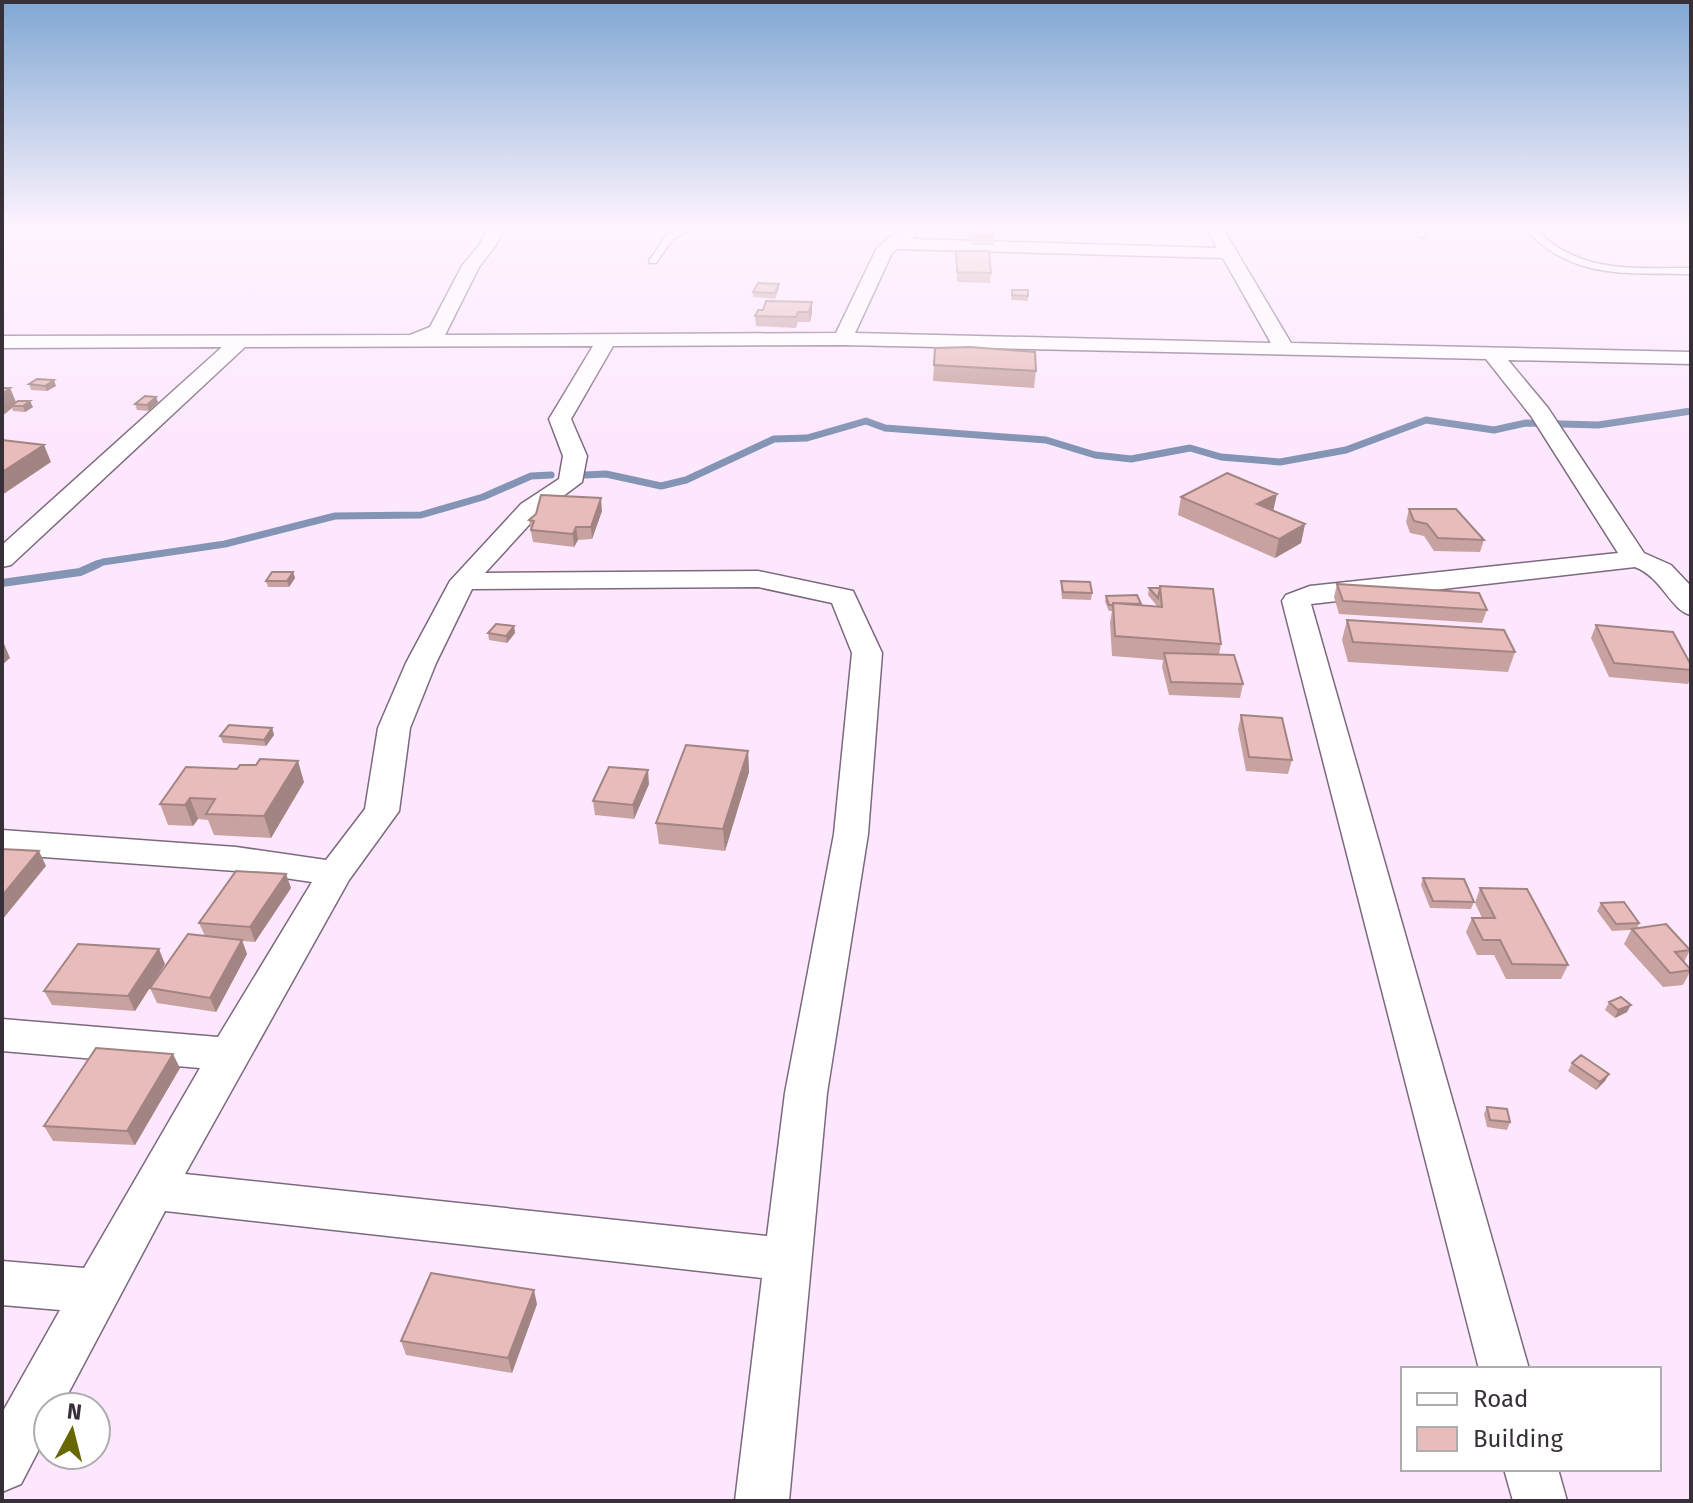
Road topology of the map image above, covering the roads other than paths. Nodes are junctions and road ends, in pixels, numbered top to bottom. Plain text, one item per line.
1 (455, 297) edge
2 (863, 297) edge
3 (1255, 297) edge
4 (607, 339) junction
5 (843, 339) junction
6 (411, 341) junction
7 (2, 342) edge
8 (239, 342) junction
9 (1285, 350) junction
10 (1493, 355) junction
11 (1691, 358) edge
12 (2, 559) edge
13 (1635, 559) junction
14 (463, 581) junction
15 (1691, 607) edge
16 (2, 842) edge
17 (335, 873) junction
18 (2, 1035) edge
19 (229, 1054) junction
20 (154, 1190) junction
21 (789, 1260) junction
22 (2, 1283) edge
23 (97, 1291) junction
24 (1503, 1367) edge
25 (2, 1465) edge
26 (1532, 1471) edge
27 (762, 1501) edge
28 (1540, 1501) edge

1 - 6 street
2 - 5 street
3 - 9 street
4 - 5 street
4 - 6 street
4 - 14 street
5 - 9 street
6 - 8 street
7 - 8 street
8 - 12 street
9 - 10 street
10 - 11 street
10 - 13 street
13 - 15 street
13 - 24 street
14 - 17 street
14 - 21 street
16 - 17 street
17 - 19 street
18 - 19 street
19 - 20 street
20 - 21 street
20 - 23 street
21 - 27 street
22 - 23 street
23 - 25 street
26 - 28 street

